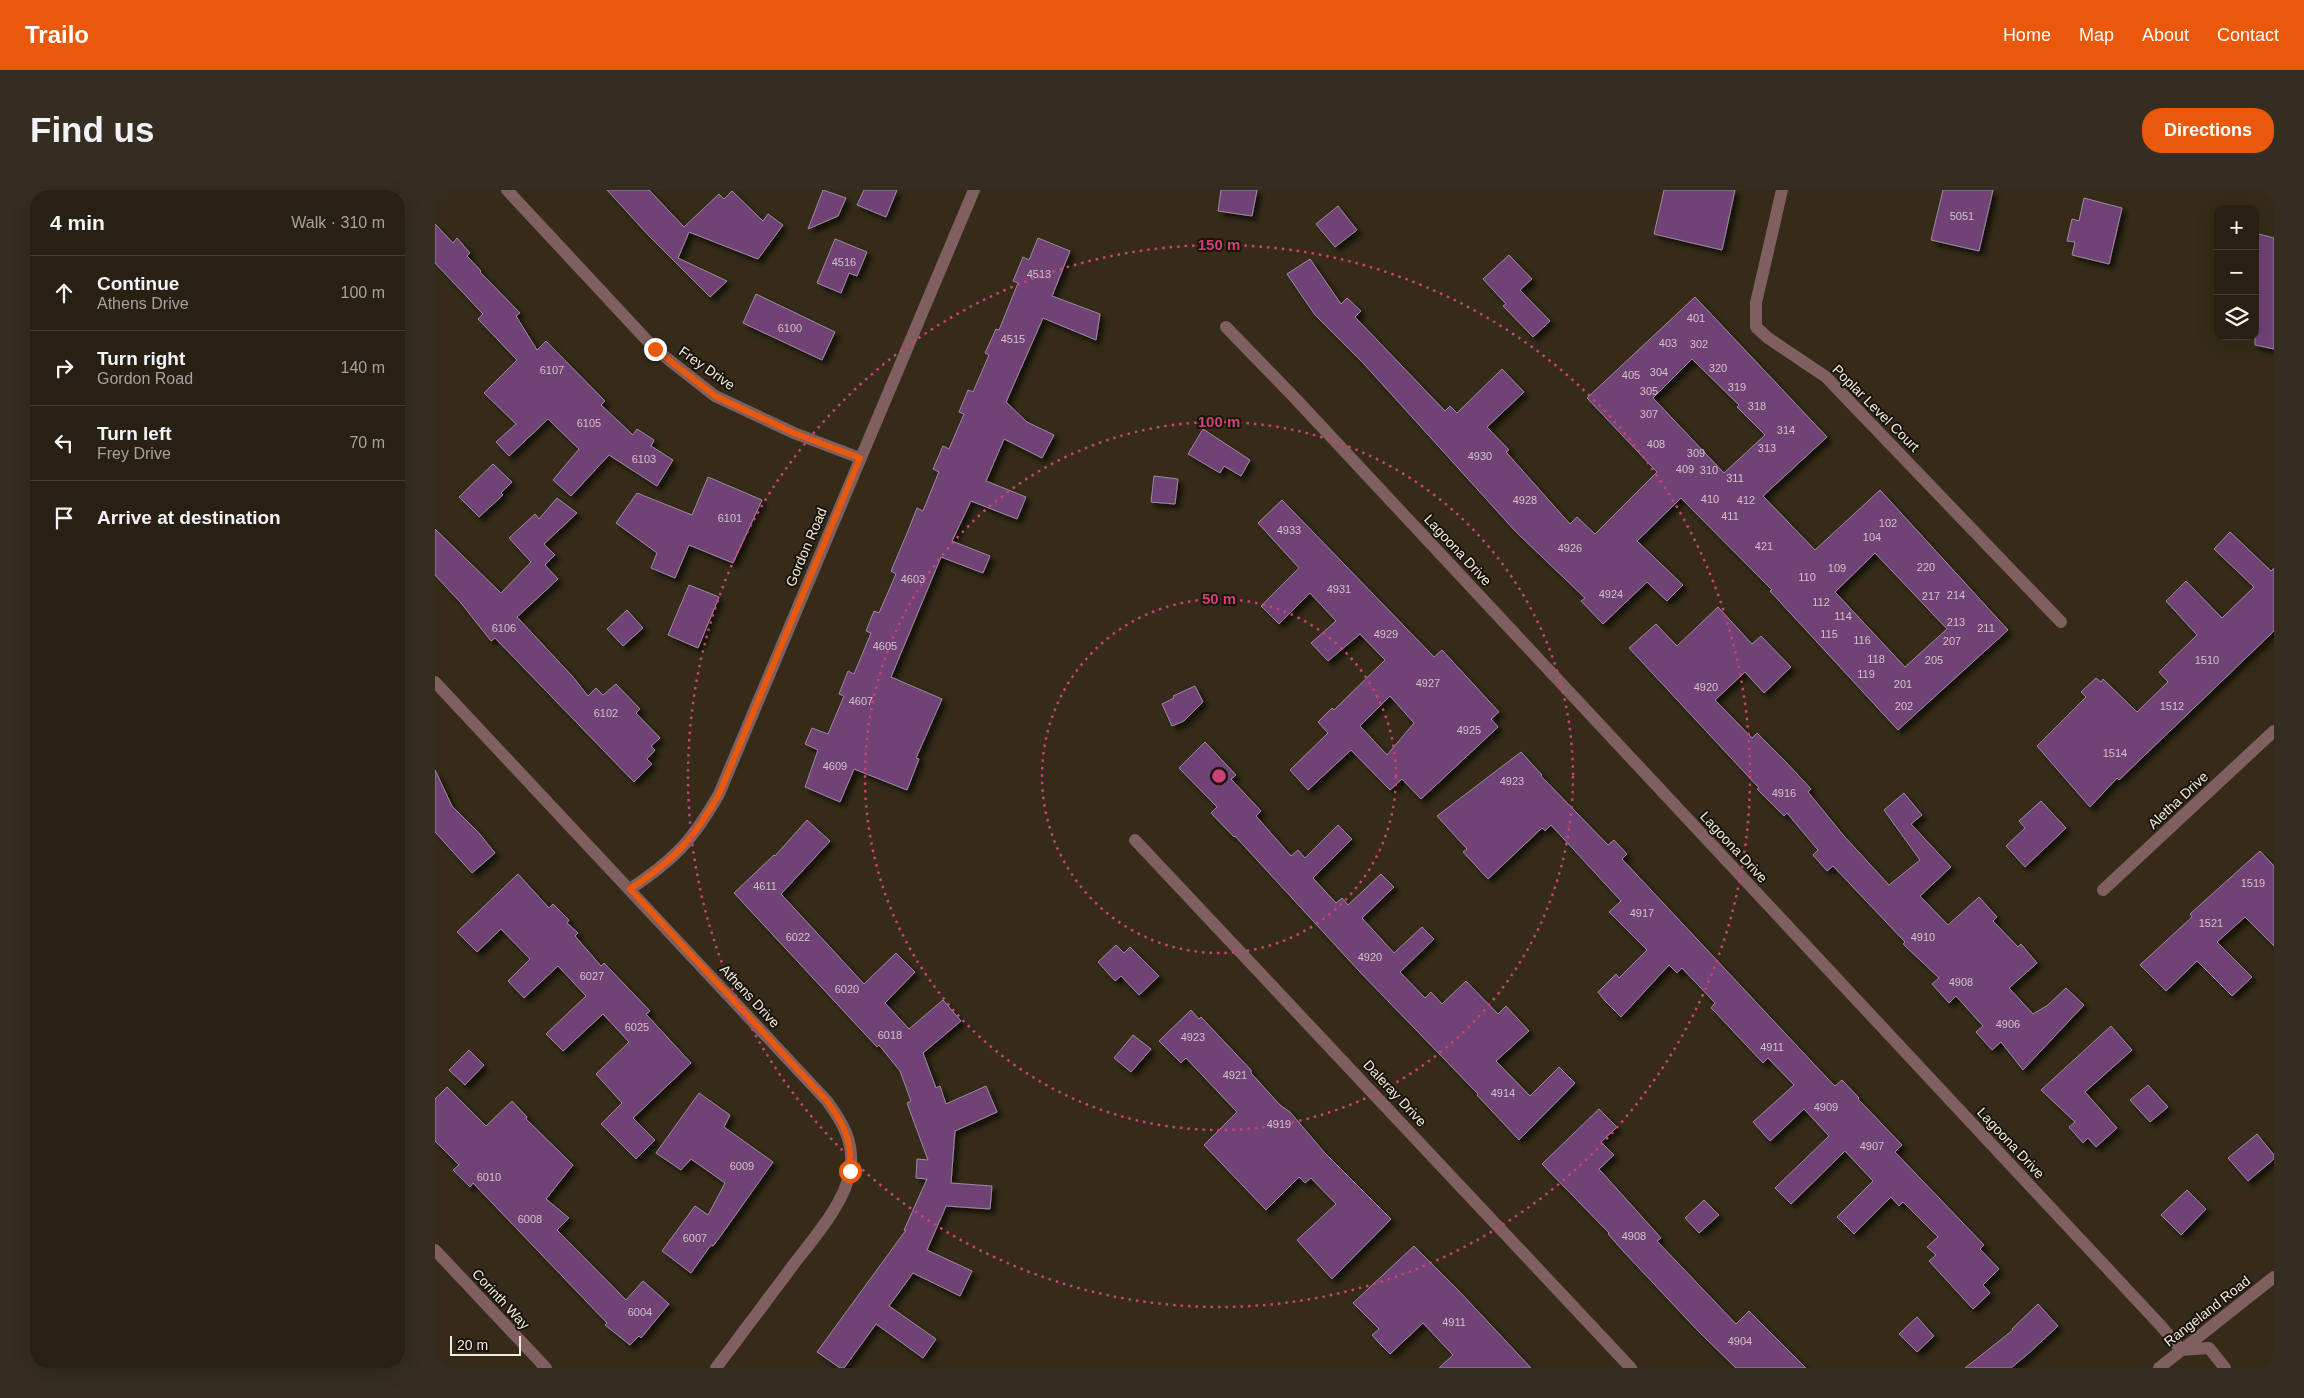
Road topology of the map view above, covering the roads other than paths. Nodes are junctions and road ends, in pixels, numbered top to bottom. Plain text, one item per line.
1 (507, 190) edge
2 (974, 190) edge
3 (1782, 190) edge
4 (1226, 327) dead end
5 (860, 458) junction
6 (2061, 622) dead end
7 (435, 682) edge
8 (2274, 731) edge
9 (1135, 840) dead end
10 (630, 889) junction
11 (2103, 890) dead end
12 (435, 1250) edge
13 (2274, 1277) edge
14 (2181, 1350) junction
15 (546, 1368) edge
16 (716, 1368) edge
17 (1631, 1368) edge
18 (2159, 1368) edge
19 (2225, 1368) edge

1 - 5 street, Frey Drive
2 - 5 street, Gordon Road
3 - 6 street, Poplar Level Court
4 - 14 street, Lagoona Drive
5 - 10 street, Gordon Road
7 - 10 street, Athens Drive
8 - 11 street, Aletha Drive
9 - 17 street, Daleray Drive
10 - 16 street, Athens Drive
12 - 15 street, Corinth Way
13 - 14 street, Rangeland Road
14 - 18 street, Rangeland Road
14 - 19 street

